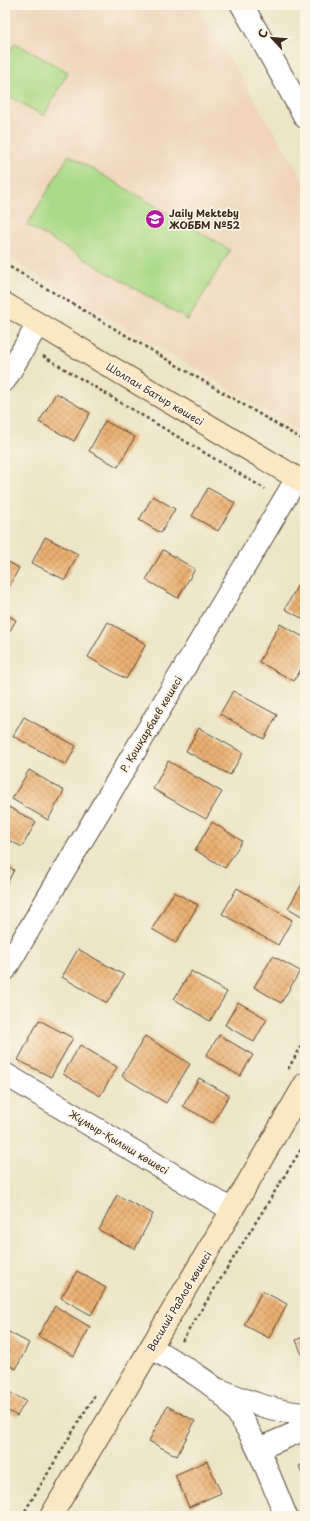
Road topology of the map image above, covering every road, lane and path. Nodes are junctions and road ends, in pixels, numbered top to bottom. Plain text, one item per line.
1 (242, 5) edge
2 (305, 117) edge
3 (5, 264) edge
4 (5, 304) edge
5 (38, 324) junction
6 (25, 346) junction
7 (5, 380) edge
8 (305, 441) edge
9 (301, 481) edge
10 (284, 500) junction
11 (5, 970) edge
12 (5, 1074) edge
13 (305, 1084) edge
14 (305, 1143) edge
15 (232, 1210) junction
16 (151, 1348) junction
17 (171, 1359) junction
18 (213, 1387) junction
19 (305, 1414) edge
20 (305, 1429) edge
21 (258, 1449) junction
22 (51, 1516) edge
23 (286, 1516) edge

1 - 2 street
3 - 8 path
4 - 5 street, Шолпан Батыр көшесі
5 - 6 street
5 - 9 street, Шолпан Батыр көшесі
6 - 7 street
6 - 10 path
9 - 10 street, Р. Қошқарбаев көшесі
10 - 11 street, Р. Қошқарбаев көшесі
12 - 15 street, Жұмыр-Қылыш көшесі
13 - 15 street, Василий Радлов көшесі
14 - 17 path
15 - 16 street, Василий Радлов көшесі
16 - 17 street
16 - 22 street, Василий Радлов көшесі
17 - 18 street
18 - 19 street
18 - 21 street
20 - 21 street
21 - 23 street

